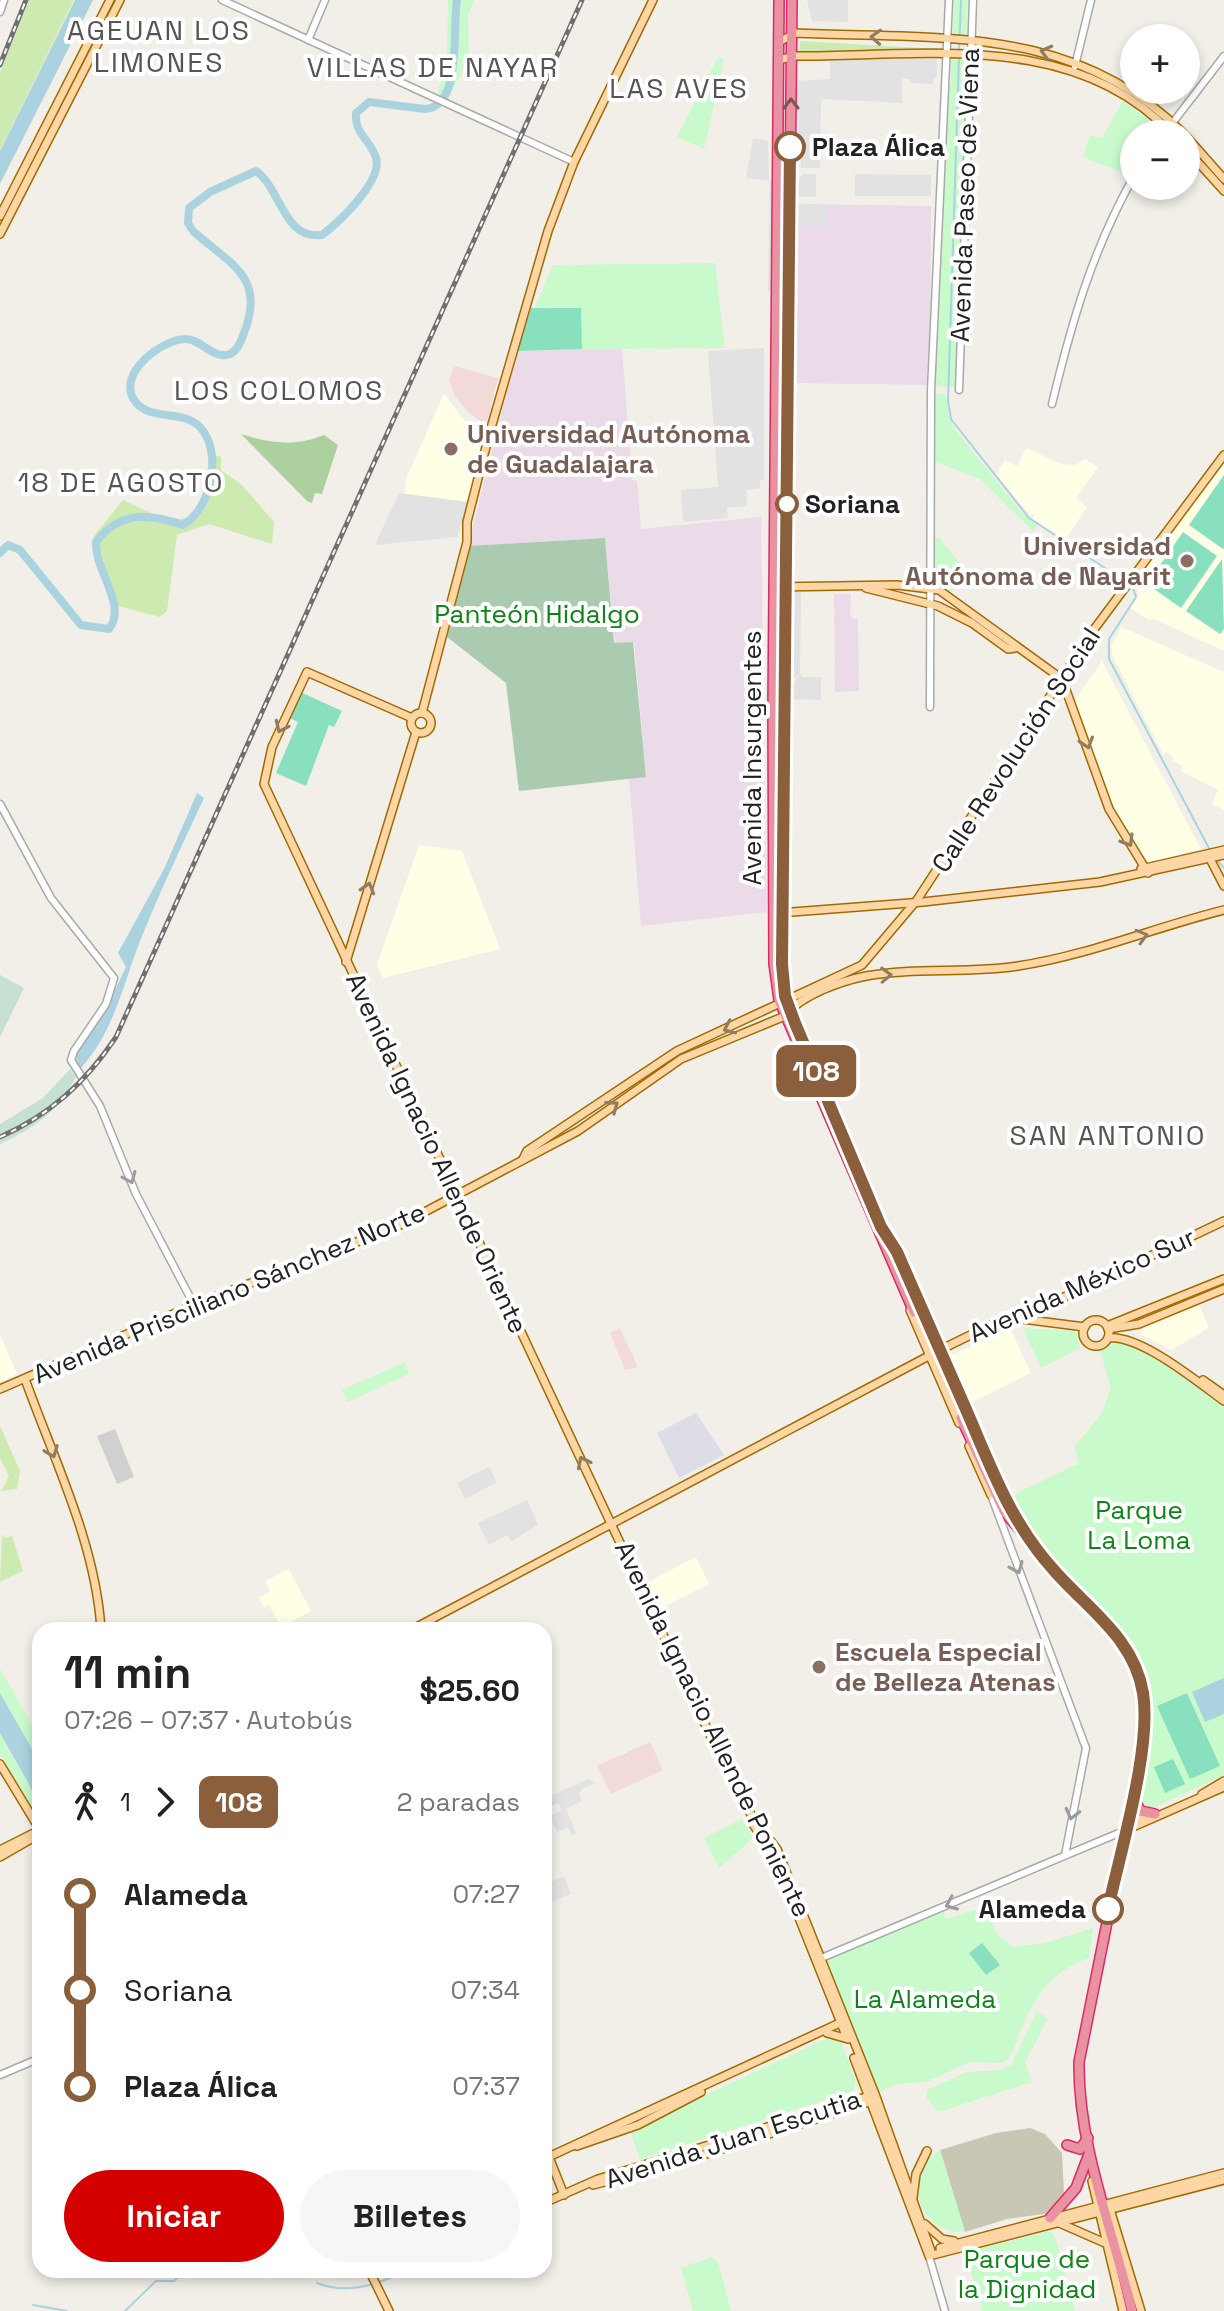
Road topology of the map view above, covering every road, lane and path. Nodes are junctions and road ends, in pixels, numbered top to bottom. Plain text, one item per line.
1 (4, 0) edge
2 (110, 0) edge
3 (120, 0) edge
4 (222, 0) edge
5 (325, 0) edge
6 (653, 0) edge
7 (779, 0) edge
8 (792, 0) edge
9 (949, 0) edge
10 (973, 0) edge
11 (1091, 0) edge
12 (0, 12) edge
13 (791, 33) junction
14 (308, 40) junction
15 (951, 41) junction
16 (968, 41) junction
17 (779, 42) junction
18 (950, 54) junction
19 (968, 55) junction
20 (791, 56) junction
21 (1224, 56) edge
22 (779, 60) junction
23 (1077, 61) junction
24 (1074, 71) junction
25 (1156, 120) edge
26 (1160, 120) edge
27 (1176, 120) edge
28 (1200, 152) edge
29 (574, 162) junction
30 (1200, 164) edge
31 (1224, 179) edge
32 (1224, 191) edge
33 (1120, 200) edge
34 (0, 216) edge
35 (0, 234) edge
36 (783, 266) junction
37 (777, 332) junction
38 (789, 332) junction
39 (777, 352) junction
40 (788, 389) junction
41 (959, 390) dead end
42 (1052, 404) dead end
43 (776, 454) junction
44 (787, 454) junction
45 (1224, 455) edge
46 (787, 512) junction
47 (780, 587) junction
48 (929, 587) junction
49 (866, 588) junction
50 (930, 603) junction
51 (1015, 648) junction
52 (1062, 679) junction
53 (930, 707) dead end
54 (422, 713) junction
55 (412, 718) junction
56 (416, 732) junction
57 (0, 804) edge
58 (1215, 855) edge
59 (1146, 870) junction
60 (1224, 886) edge
61 (917, 900) junction
62 (1224, 910) edge
63 (778, 913) junction
64 (346, 962) junction
65 (786, 1008) junction
66 (456, 1194) junction
67 (1224, 1221) edge
68 (879, 1228) junction
69 (1224, 1279) edge
70 (1219, 1288) edge
71 (194, 1305) junction
72 (1041, 1308) junction
73 (918, 1315) junction
74 (1012, 1317) junction
75 (1048, 1323) junction
76 (1085, 1327) junction
77 (1108, 1331) junction
78 (940, 1350) junction
79 (929, 1355) junction
80 (25, 1379) junction
81 (0, 1389) edge
82 (1224, 1395) edge
83 (1224, 1401) edge
84 (963, 1415) junction
85 (991, 1495) joint
86 (611, 1522) junction
87 (1040, 1555) junction
88 (101, 1622) edge
89 (426, 1622) edge
90 (0, 1764) edge
91 (1224, 1781) edge
92 (1224, 1787) edge
93 (1132, 1795) junction
94 (1155, 1814) junction
95 (32, 1818) edge
96 (1127, 1827) junction
97 (32, 1836) edge
98 (32, 1837) edge
99 (0, 1850) edge
100 (1065, 1855) junction
101 (0, 1857) edge
102 (819, 1959) junction
103 (843, 2024) junction
104 (827, 2033) junction
105 (848, 2039) junction
106 (32, 2062) edge
107 (0, 2075) edge
108 (869, 2096) junction
109 (1088, 2138) junction
110 (1067, 2145) dead end
111 (575, 2146) junction
112 (927, 2151) dead end
113 (552, 2156) edge
114 (552, 2169) edge
115 (1224, 2173) edge
116 (1224, 2180) edge
117 (564, 2195) junction
118 (913, 2199) junction
119 (552, 2200) edge
120 (1103, 2207) junction
121 (918, 2213) junction
122 (1054, 2220) junction
123 (976, 2239) junction
124 (1105, 2243) junction
125 (930, 2254) junction
126 (1123, 2273) junction
127 (374, 2278) edge
128 (1132, 2280) junction
129 (389, 2311) edge
130 (945, 2311) edge
131 (1123, 2311) edge
132 (1132, 2311) edge
133 (1141, 2311) edge

1 - 12 street
2 - 34 main road
3 - 35 main road
4 - 14 street
5 - 14 street
6 - 29 main road
7 - 17 highway
8 - 13 highway
9 - 15 street
10 - 16 street, Avenida Paseo de Viena
11 - 23 street
15 -> 13 main road
13 - 17 main road
13 - 20 highway
14 - 29 street
15 - 16 main road
15 - 18 street
16 - 19 street, Avenida Paseo de Viena
23 -> 16 main road
17 - 22 highway
18 - 19 main road
18 - 20 main road
18 - 48 street
19 - 24 main road
19 - 41 street, Avenida Paseo de Viena
20 - 22 main road
36 -> 20 highway
21 - 27 street
22 - 36 highway
23 - 24 street
23 - 26 main road
24 - 25 main road
28 - 31 main road
29 - 54 main road
30 - 32 main road
33 - 42 street
36 - 37 highway, Avenida Insurgentes
36 - 38 highway, Avenida Insurgentes
37 - 38 highway
37 - 39 highway, Avenida Insurgentes
38 - 40 highway, Avenida Insurgentes
39 - 40 highway
39 - 43 highway, Avenida Insurgentes
40 - 44 highway, Avenida Insurgentes
43 - 44 highway
43 - 46 highway
43 - 47 highway, Avenida Insurgentes
44 - 46 highway, Avenida Insurgentes
45 - 52 main road, Calle Revolución Social
46 - 47 highway, Avenida Insurgentes
47 - 49 main road
47 - 63 highway, Avenida Insurgentes
48 - 49 main road
48 - 50 street
48 - 51 main road
49 - 50 main road
50 - 51 main road
50 - 53 street
51 - 52 main road
52 -> 59 main road
52 - 61 main road, Calle Revolución Social
54 - 55 main road
54 - 56 main road
55 - 56 main road
55 -> 64 main road, Avenida Ignacio Allende Oriente
64 -> 56 main road
57 -> 71 street
58 - 59 main road
58 - 60 main road
59 - 61 main road
61 - 63 main road
61 - 65 main road, Calle Revolución Social
65 -> 62 main road
63 - 65 highway, Avenida Insurgentes
64 - 66 main road, Avenida Ignacio Allende Oriente
65 - 66 main road, Avenida Prisciliano Sánchez Norte
65 - 68 highway, Avenida Insurgentes
66 - 71 main road, Avenida Prisciliano Sánchez Norte
86 -> 66 main road, Avenida Ignacio Allende Oriente
67 - 72 main road, Avenida México Sur
68 - 73 highway, Avenida Insurgentes
68 - 73 main road, Avenida Insurgentes
69 - 70 main road
70 - 77 main road
71 - 80 main road, Avenida Prisciliano Sánchez Norte
72 - 74 main road, Avenida México Sur
72 - 75 main road
73 - 78 main road, Avenida Insurgentes
73 - 79 main road
74 - 75 main road
74 - 78 main road, Avenida México Sur
75 - 76 main road
76 - 77 main road
76 - 77 main road
77 - 82 main road
77 - 83 main road
78 - 79 main road, Avenida México Sur
78 - 84 main road, Avenida Insurgentes
79 - 85 main road
79 - 86 main road, Avenida México Sur
80 - 81 main road, Avenida Prisciliano Sánchez Norte
80 -> 88 main road
84 - 87 main road, Avenida Insurgentes
84 - 87 highway
85 -> 100 street
86 - 89 main road
86 - 102 main road, Avenida Ignacio Allende Poniente
87 - 93 highway
90 - 95 main road
91 - 94 main road
92 - 96 main road
93 - 94 highway
93 - 96 highway
94 - 96 main road
96 - 100 street
96 - 109 highway
97 - 99 main road
98 - 101 main road
100 -> 102 street
102 - 103 main road, Avenida Ignacio Allende Poniente
103 - 104 main road, Avenida Juan Escutia
103 - 105 main road, Avenida Ignacio Allende Poniente
103 - 108 main road, Avenida Ignacio Allende Poniente
103 - 111 main road, Avenida Juan Escutia
104 - 105 main road
104 - 111 main road, Avenida Juan Escutia
105 - 108 main road, Avenida Ignacio Allende Poniente
106 - 107 street
108 - 117 main road, Avenida Juan Escutia
108 - 118 main road, Avenida Ignacio Allende Poniente
108 - 125 main road, Avenida Ignacio Allende Poniente
109 - 110 highway
109 - 120 highway
109 - 122 highway
111 - 113 main road, Avenida Juan Escutia
112 - 118 main road
114 - 117 main road
115 - 120 main road
116 - 120 main road
117 - 119 main road, Avenida Juan Escutia
118 - 121 main road, Avenida Ignacio Allende Poniente
120 - 122 main road
120 - 124 main road
120 - 126 highway
120 - 128 main road
121 - 123 main road
121 - 125 main road, Avenida Ignacio Allende Poniente
122 - 123 main road
122 - 124 main road
122 - 125 main road
123 - 125 main road
124 - 131 main road
125 - 130 street, Avenida Ignacio Allende Poniente
126 - 128 highway
126 - 132 highway
127 - 129 main road
128 - 133 main road

